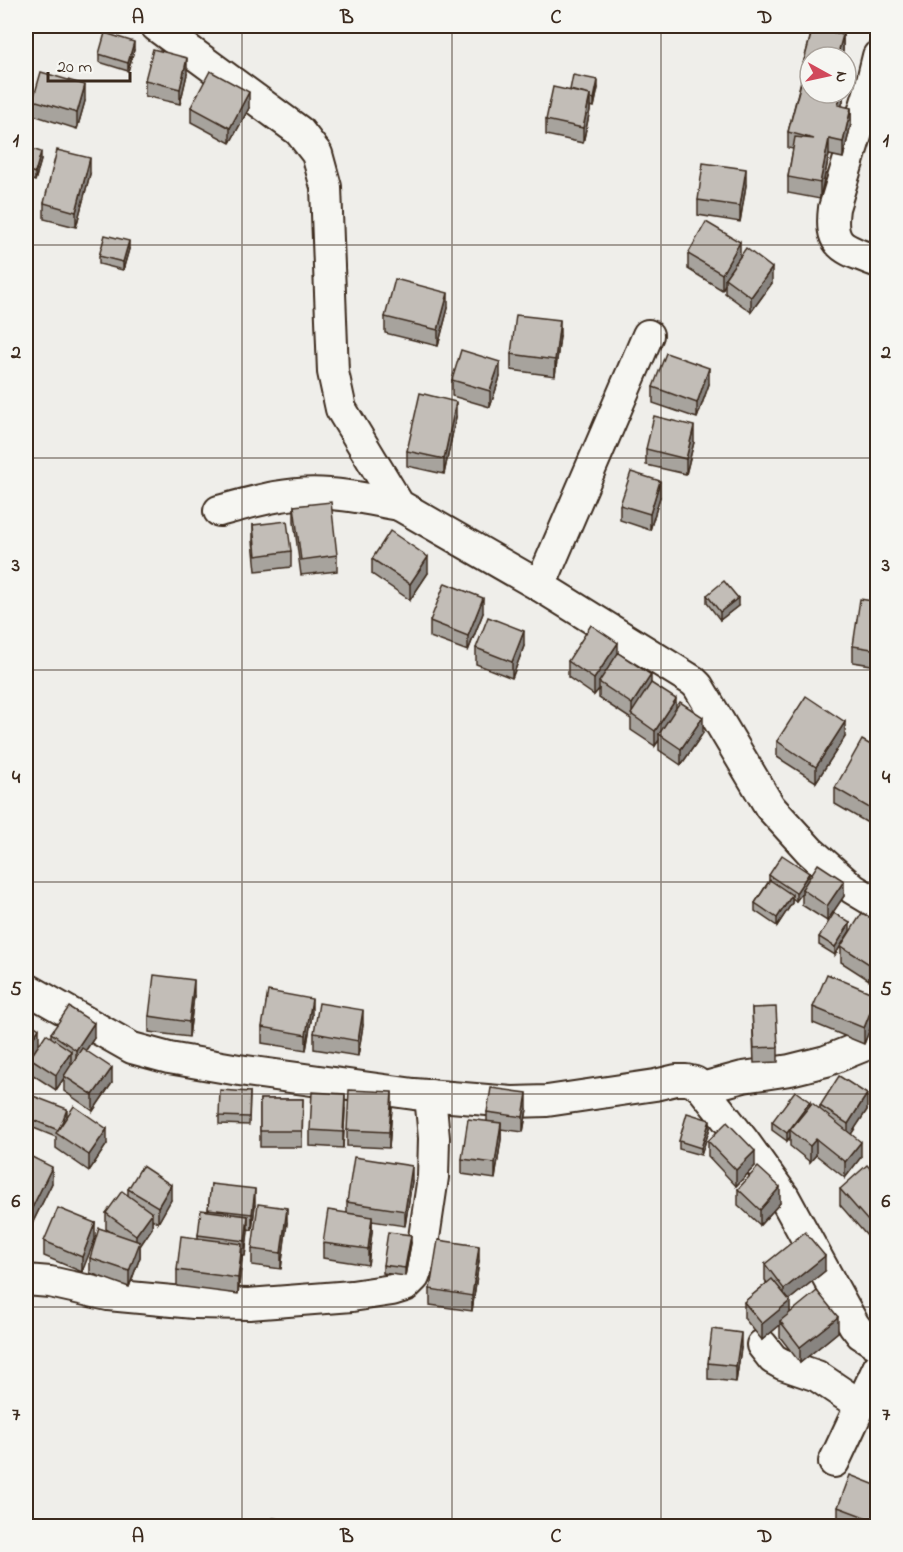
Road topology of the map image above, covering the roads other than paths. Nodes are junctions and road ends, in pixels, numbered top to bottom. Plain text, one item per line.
1 (156, 26) edge
2 (878, 56) edge
3 (878, 262) edge
4 (648, 335) dead end
5 (399, 505) junction
6 (219, 511) dead end
7 (540, 586) junction
8 (878, 904) edge
9 (26, 988) edge
10 (878, 1040) edge
11 (702, 1088) junction
12 (430, 1095) junction
13 (26, 1280) edge
14 (762, 1345) dead end
15 (878, 1345) edge
16 (878, 1368) edge
17 (860, 1405) junction
18 (834, 1462) dead end

1 - 5 street
2 - 3 street
4 - 7 street
5 - 6 street
5 - 7 street
7 - 8 street
9 - 12 street
10 - 11 street
11 - 12 street
11 - 15 street
12 - 13 street
14 - 17 street
16 - 17 street
17 - 18 street

